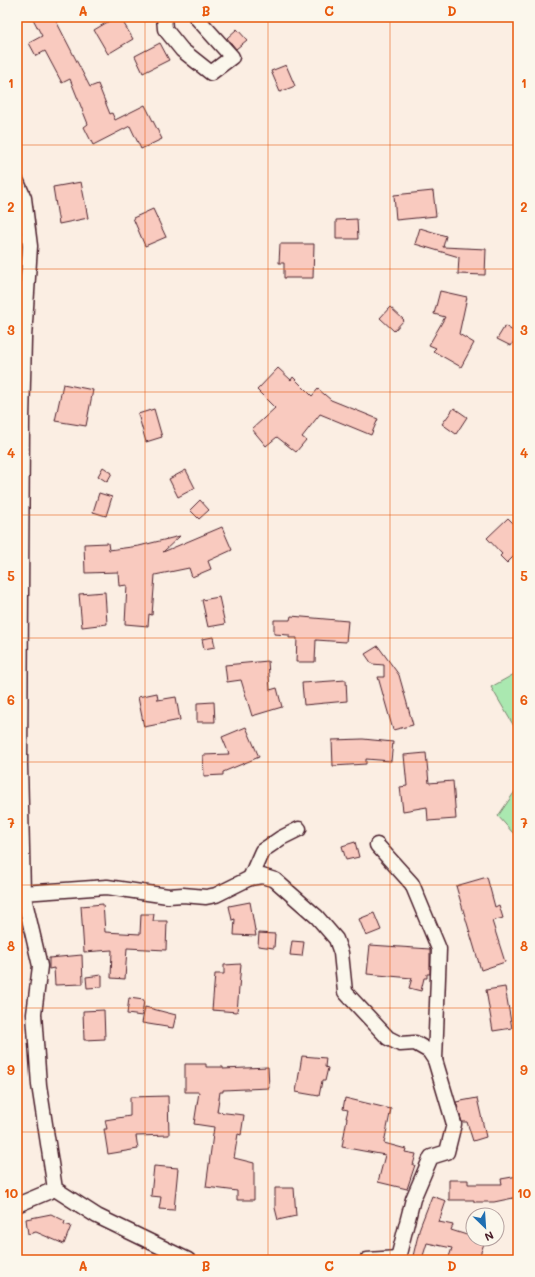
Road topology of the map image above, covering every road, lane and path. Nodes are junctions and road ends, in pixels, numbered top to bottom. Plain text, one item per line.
1 (164, 17) edge
2 (196, 17) edge
3 (17, 182) edge
4 (18, 765) edge
5 (299, 829) dead end
6 (377, 845) dead end
7 (250, 878) junction
8 (23, 893) junction
9 (435, 1060) junction
10 (55, 1189) junction
11 (17, 1205) edge
12 (399, 1259) edge
13 (188, 1260) edge
14 (367, 1260) edge

1 - 2 street
3 - 4 street
4 - 8 street
5 - 7 street
6 - 9 street
7 - 8 street
7 - 9 street
8 - 10 street
9 - 12 street
10 - 11 street
10 - 13 street
12 - 14 street

